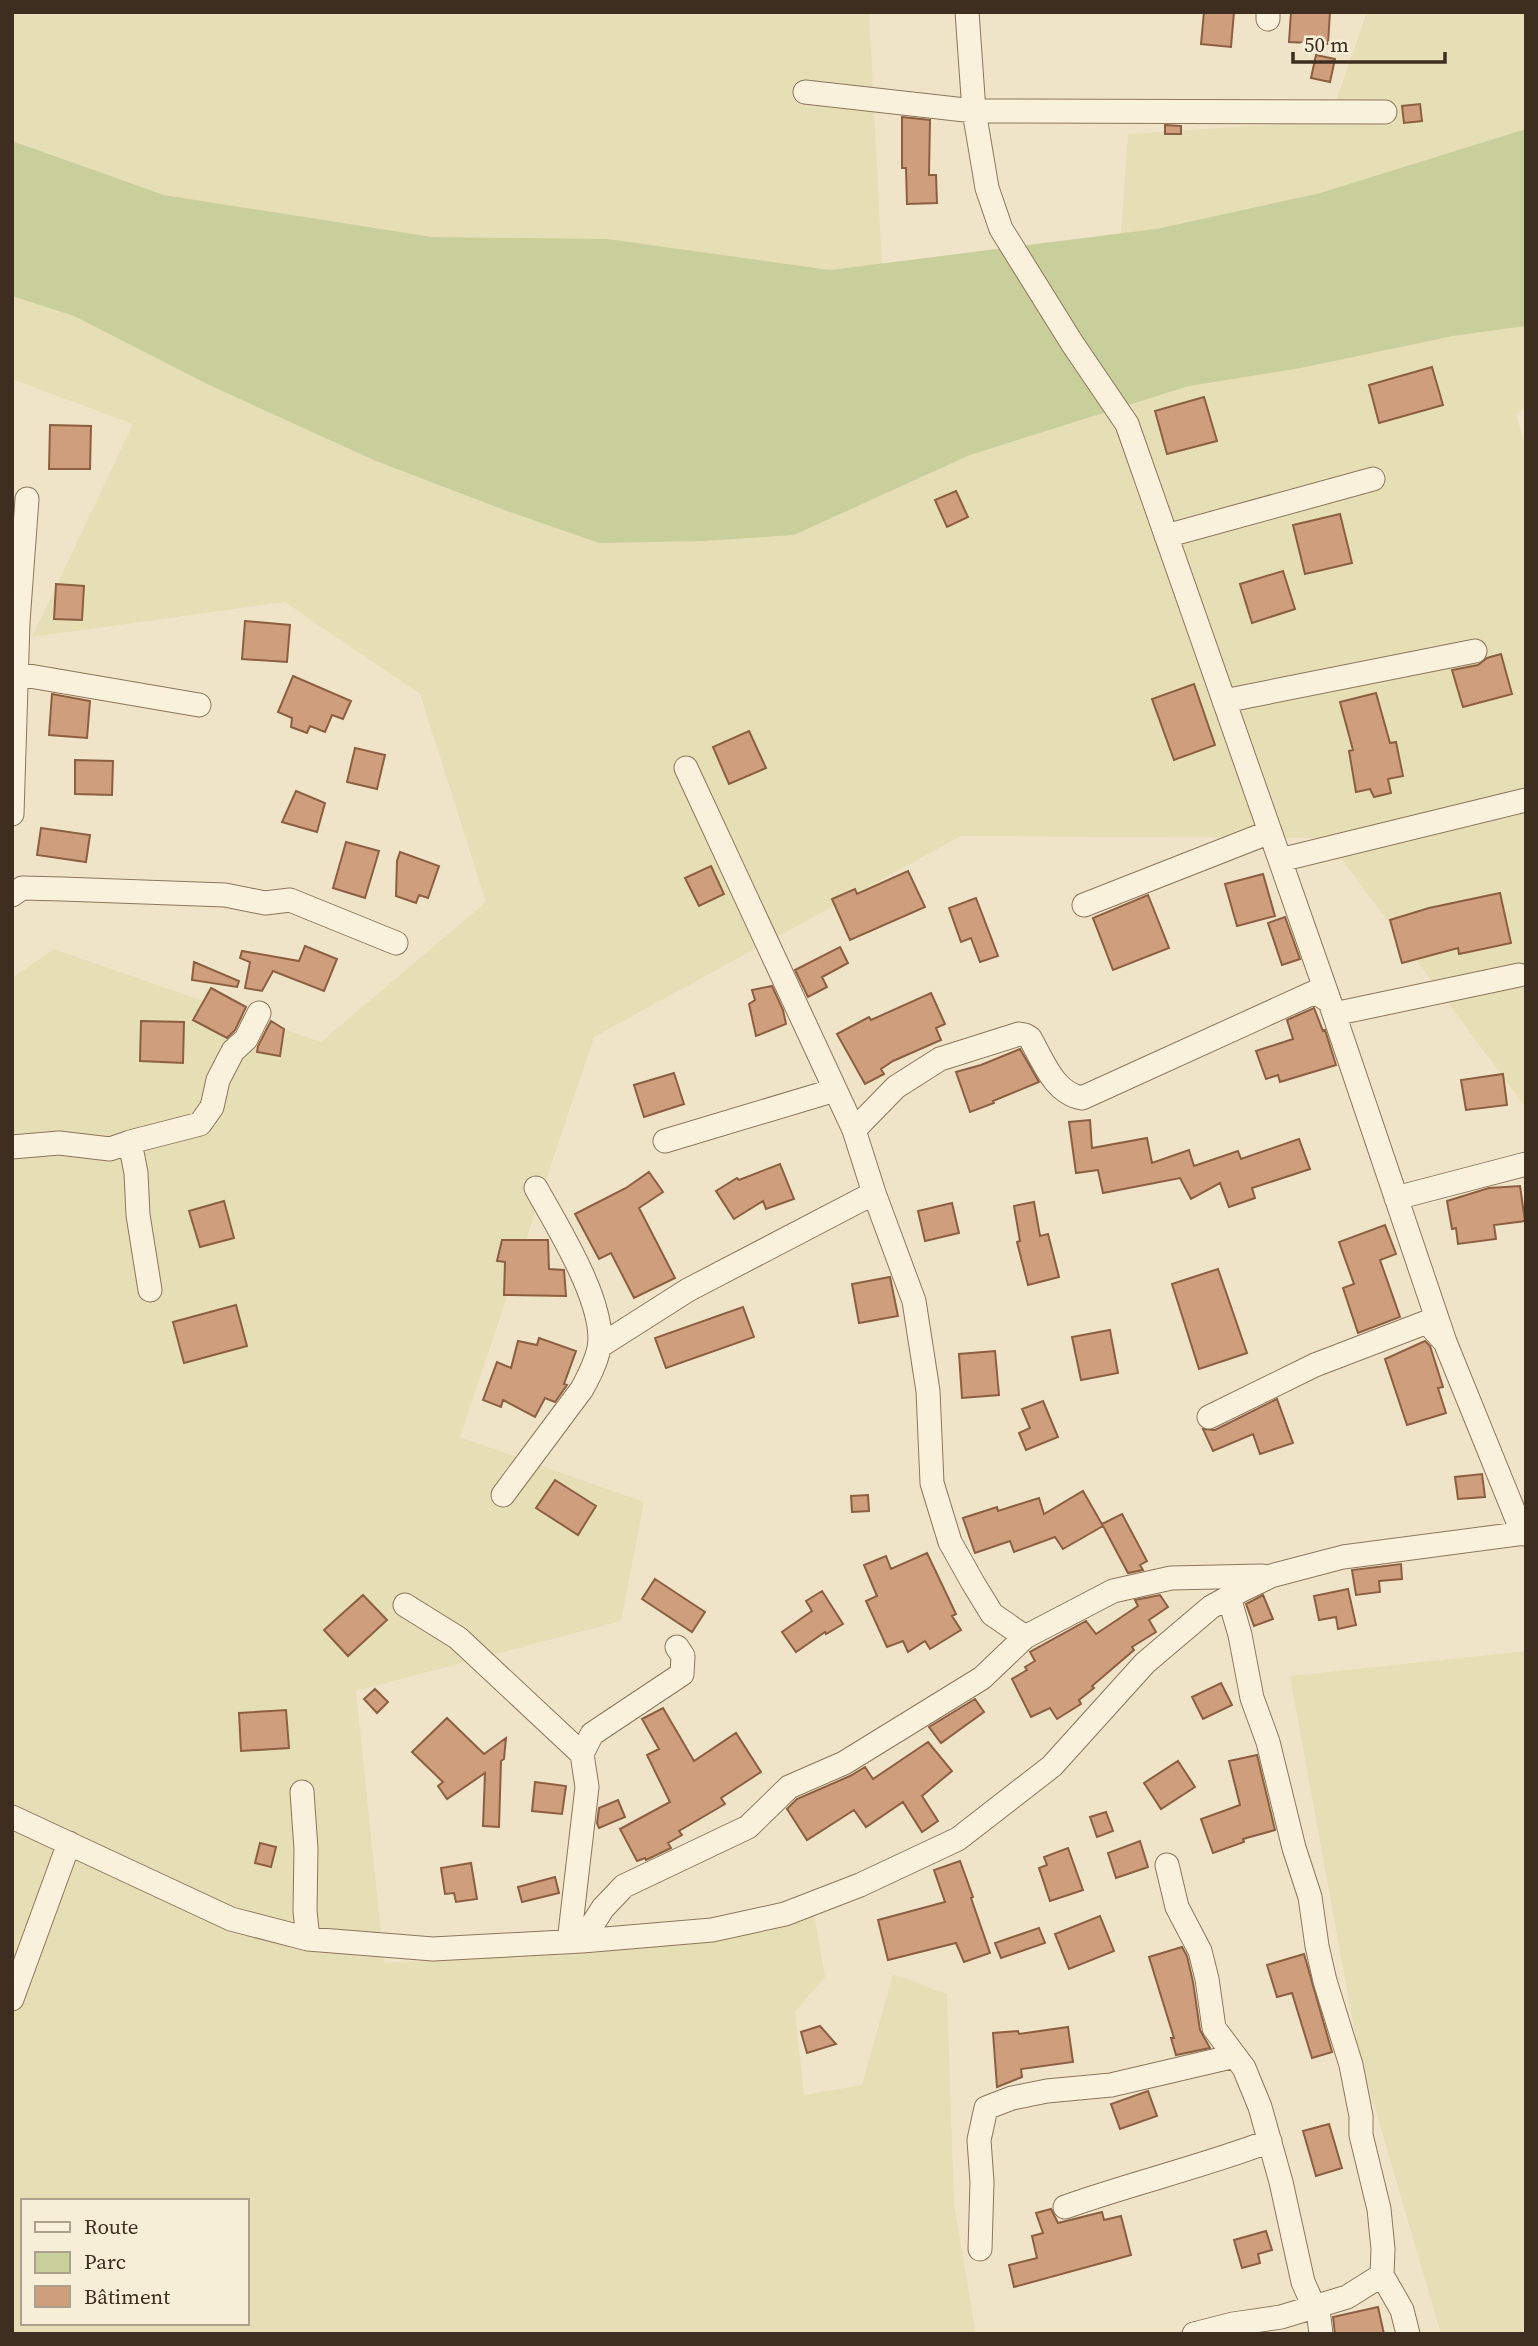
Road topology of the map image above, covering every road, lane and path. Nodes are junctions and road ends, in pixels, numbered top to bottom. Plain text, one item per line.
1 (967, 12) edge
2 (804, 92) dead end
3 (974, 111) junction
4 (1385, 112) dead end
5 (1373, 480) dead end
6 (27, 499) dead end
7 (1166, 536) junction
8 (1475, 651) dead end
9 (14, 674) edge
10 (1224, 701) junction
11 (199, 705) dead end
12 (686, 768) dead end
13 (1526, 800) edge
14 (12, 814) edge
15 (1270, 832) junction
16 (1280, 860) junction
17 (12, 895) edge
18 (1084, 905) dead end
19 (396, 943) dead end
20 (1519, 975) dead end
21 (1332, 1007) junction
22 (259, 1013) dead end
23 (835, 1090) junction
24 (854, 1130) junction
25 (665, 1141) dead end
26 (130, 1142) junction
27 (12, 1146) edge
28 (1526, 1164) edge
29 (536, 1188) dead end
30 (874, 1193) junction
31 (1396, 1198) junction
32 (150, 1290) dead end
33 (1445, 1342) junction
34 (600, 1346) junction
35 (1209, 1417) dead end
36 (503, 1495) dead end
37 (1524, 1533) edge
38 (1271, 1576) junction
39 (1229, 1597) junction
40 (405, 1605) dead end
41 (1025, 1637) junction
42 (677, 1647) dead end
43 (582, 1754) junction
44 (302, 1792) dead end
45 (12, 1817) edge
46 (69, 1843) junction
47 (1167, 1865) dead end
48 (308, 1939) junction
49 (576, 1941) junction
50 (12, 1999) edge
51 (1235, 2056) junction
52 (1270, 2141) junction
53 (1065, 2207) dead end
54 (980, 2249) dead end
55 (1382, 2275) junction
56 (1314, 2307) junction
57 (1194, 2334) edge
58 (1321, 2334) edge
59 (1408, 2334) edge

1 - 3 street
2 - 3 street
3 - 4 street
3 - 7 street
5 - 7 street
6 - 9 street
7 - 10 street
8 - 10 street
9 - 11 street
9 - 14 street
10 - 15 street
12 - 23 street
13 - 16 street
15 - 16 street
15 - 18 street
16 - 21 street
17 - 19 street
20 - 21 street
21 - 24 street
21 - 31 street
22 - 26 street
23 - 24 street
23 - 25 street
24 - 30 street
26 - 27 street
26 - 32 street
28 - 31 street
29 - 34 street
30 - 34 street
30 - 41 street
31 - 33 street
33 - 35 street
33 - 37 street
34 - 36 street
37 - 38 street
38 - 39 street
38 - 41 street
39 - 49 street
39 - 55 street
40 - 43 street
41 - 49 street
42 - 43 street
43 - 49 street
44 - 48 street
45 - 46 street
46 - 48 street
46 - 50 street
47 - 51 street
48 - 49 street
51 - 52 street
51 - 54 street
52 - 53 street
52 - 56 street
55 - 56 street
55 - 59 street
56 - 57 street
56 - 58 street

